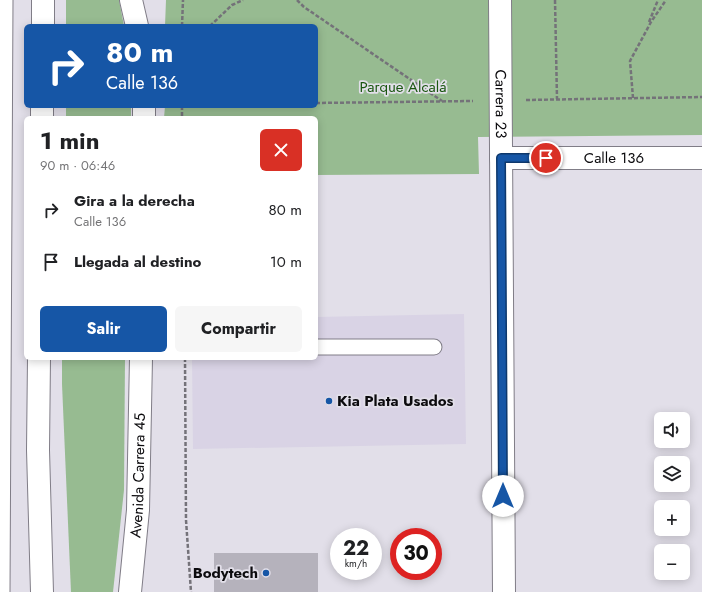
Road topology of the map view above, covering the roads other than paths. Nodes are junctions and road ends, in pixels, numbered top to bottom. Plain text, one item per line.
1 (5, 0) edge
2 (43, 0) edge
3 (131, 0) edge
4 (145, 0) edge
5 (500, 0) edge
6 (42, 24) edge
7 (137, 24) edge
8 (145, 24) edge
9 (501, 158) junction
10 (702, 158) edge
11 (318, 347) edge
12 (434, 347) dead end
13 (39, 360) edge
14 (141, 360) edge
15 (138, 510) junction
16 (2, 592) edge
17 (42, 592) edge
18 (130, 592) edge
19 (142, 592) edge
20 (504, 592) edge

1 - 16 lane
2 - 6 main road
3 - 7 main road
4 - 8 main road
5 - 9 main road, Carrera 23
9 - 10 main road, Calle 136
9 - 20 main road, Carrera 23
11 - 12 lane
13 - 17 main road
14 - 15 main road, Avenida Carrera 45
15 - 18 main road, Avenida Carrera 45
15 - 19 main road

